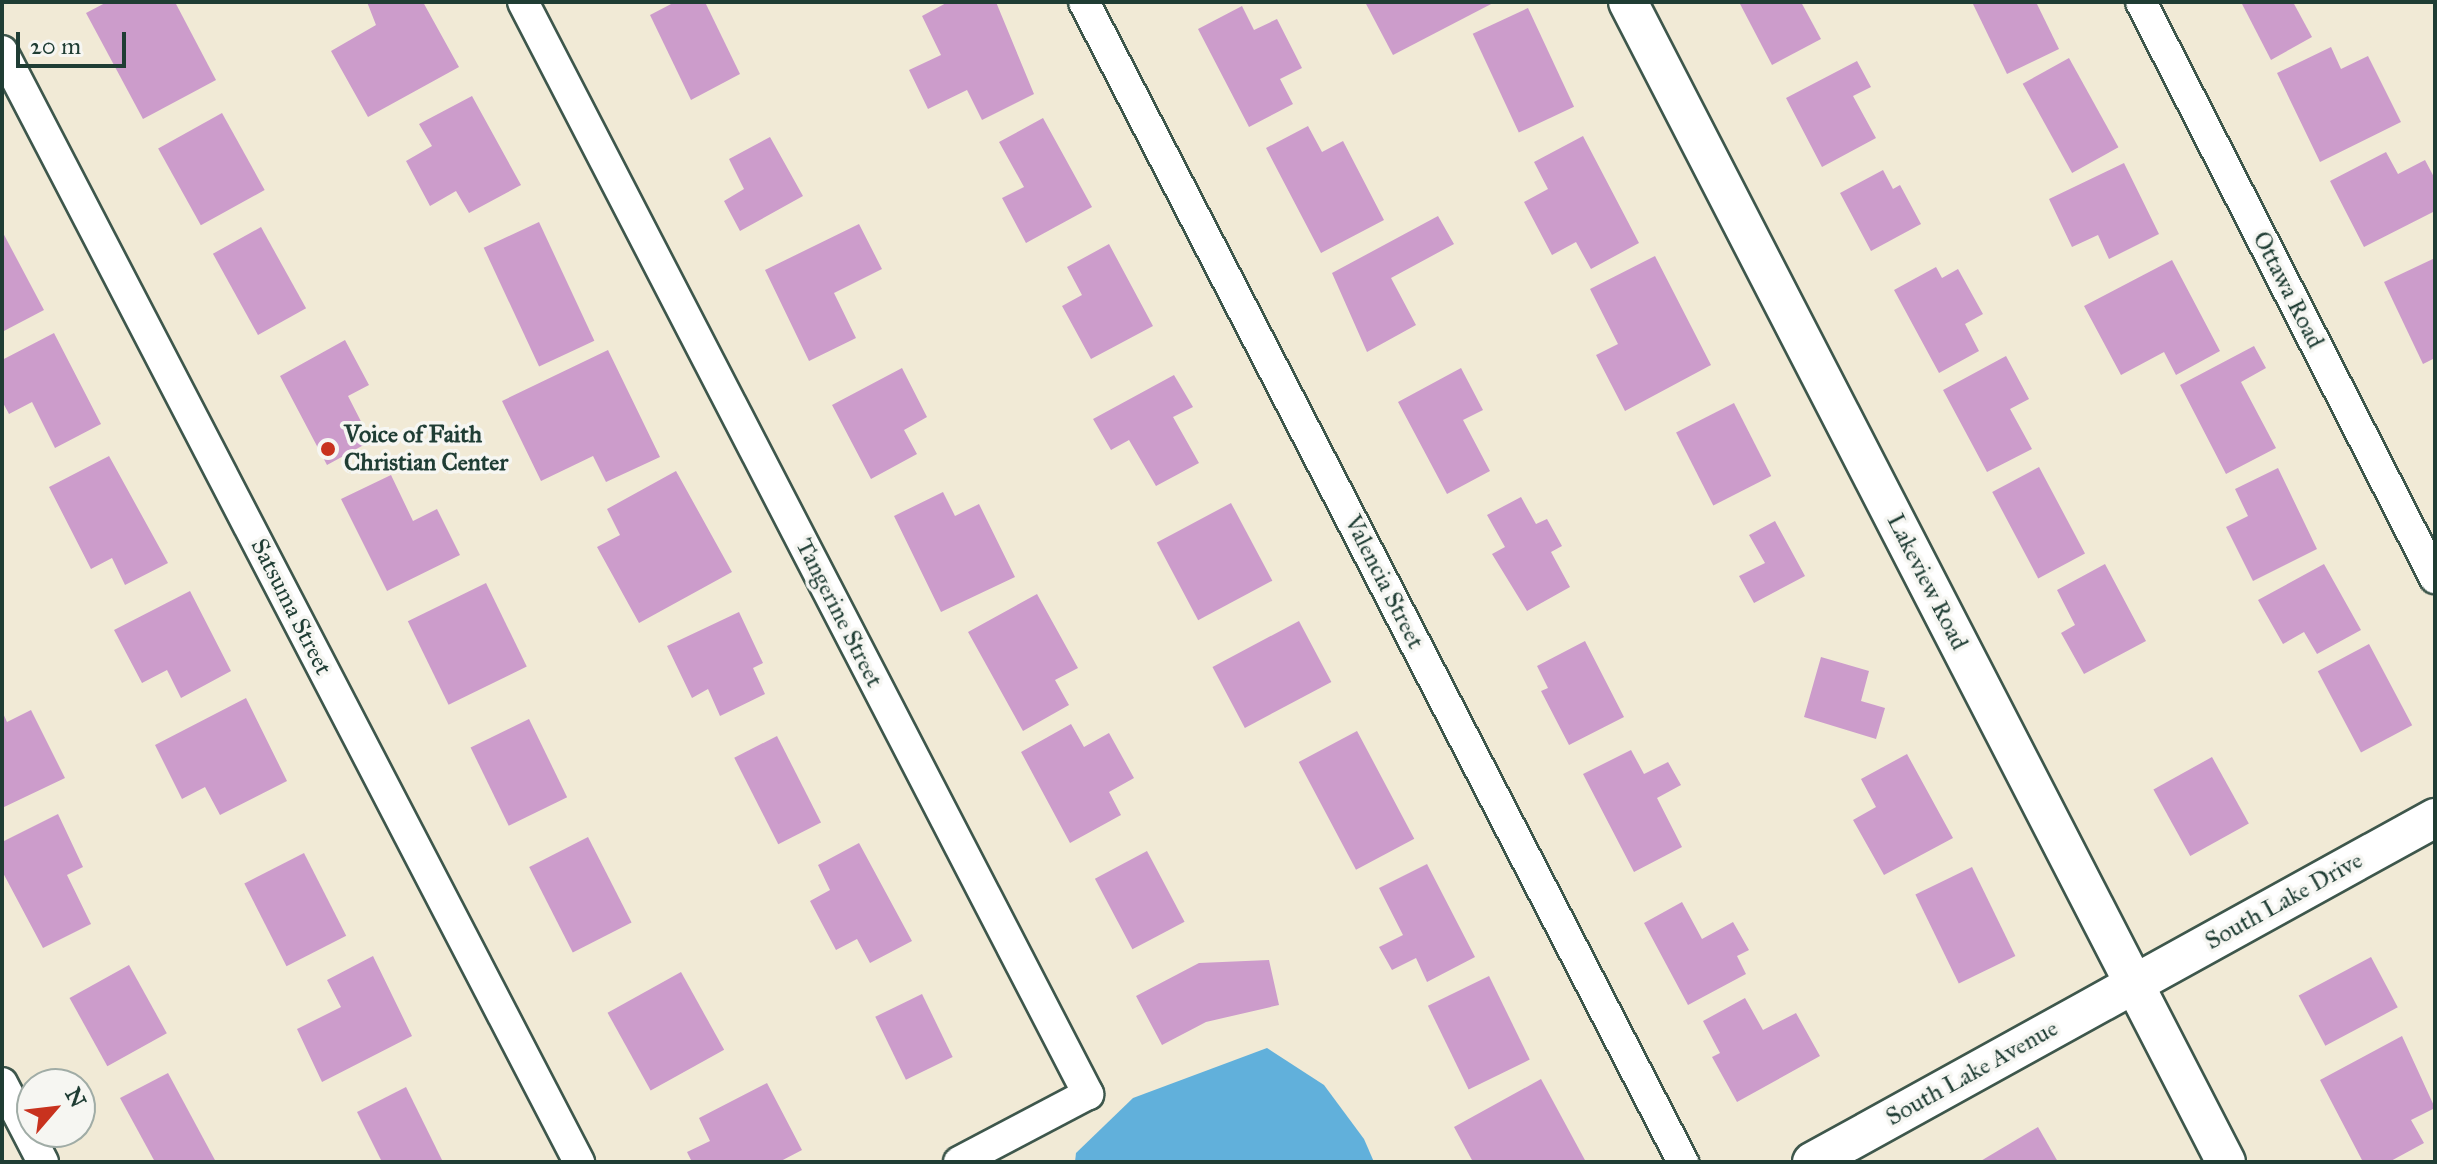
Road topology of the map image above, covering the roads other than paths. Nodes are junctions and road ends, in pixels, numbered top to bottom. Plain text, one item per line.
1 (523, 2) edge
2 (1084, 2) edge
3 (1628, 2) edge
4 (2141, 2) edge
5 (2, 51) edge
6 (2435, 578) edge
7 (2435, 818) edge
8 (2134, 984) junction
9 (2, 1083) edge
10 (43, 1162) edge
11 (579, 1162) edge
12 (959, 1162) edge
13 (1683, 1162) edge
14 (1812, 1162) edge
15 (2226, 1162) edge

1 - 12 street, Tangerine Street
2 - 13 street, Valencia Street
3 - 8 street, Lakeview Road
4 - 6 street, Ottawa Road
5 - 11 street, Satsuma Street
7 - 8 street, South Lake Drive
8 - 14 street, South Lake Avenue
8 - 15 street, Lakeview Road
9 - 10 street

